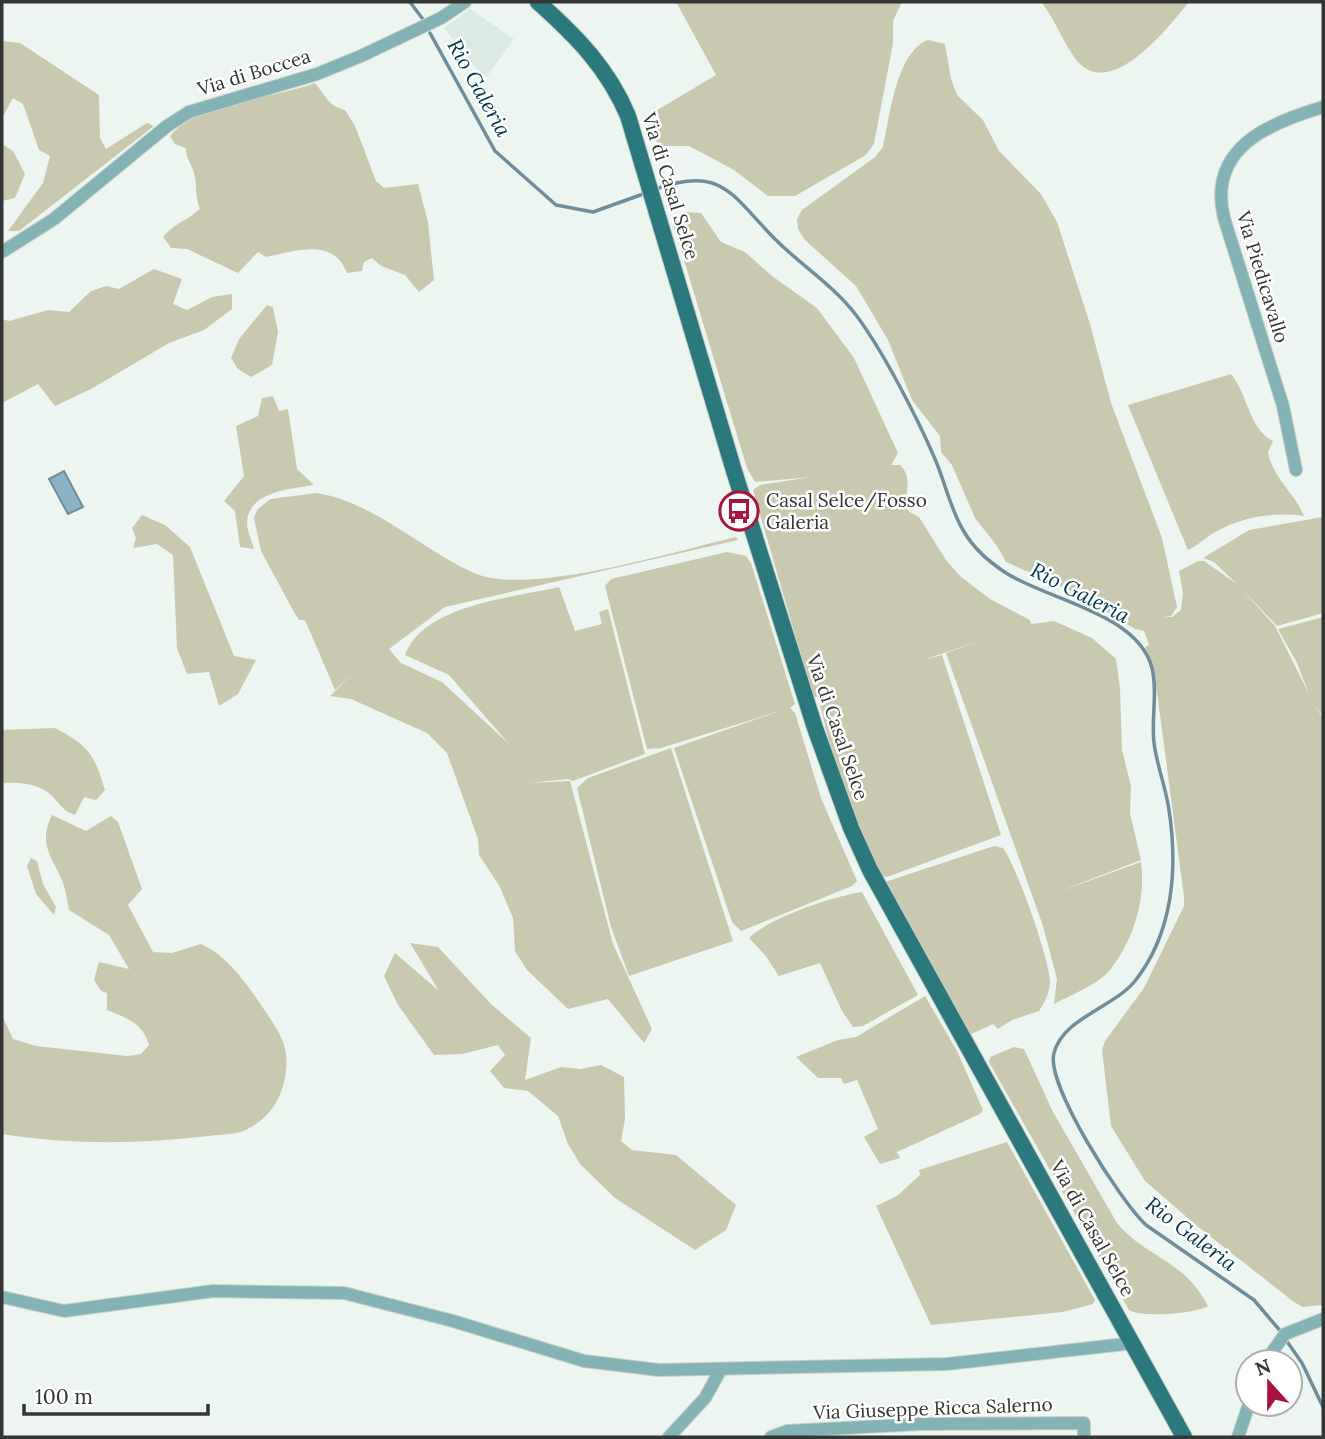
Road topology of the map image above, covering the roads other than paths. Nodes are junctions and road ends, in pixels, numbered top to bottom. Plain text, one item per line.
1 (465, 2) edge
2 (538, 2) edge
3 (1323, 107) edge
4 (2, 252) edge
5 (1296, 470) dead end
6 (2, 1297) edge
7 (1323, 1319) edge
8 (1134, 1343) junction
9 (1275, 1348) edge
10 (721, 1369) junction
11 (1244, 1418) edge
12 (670, 1437) edge
13 (771, 1437) edge
14 (1084, 1437) edge
15 (1184, 1437) edge
16 (1238, 1437) edge

1 - 4 street, Via di Boccea
2 - 8 main road, Via di Casal Selce
3 - 5 street, Via Piedicavallo
6 - 10 street
7 - 9 street
8 - 10 street
8 - 15 main road, Via di Casal Selce
10 - 12 street
11 - 16 street
13 - 14 street, Via Giuseppe Ricca Salerno

